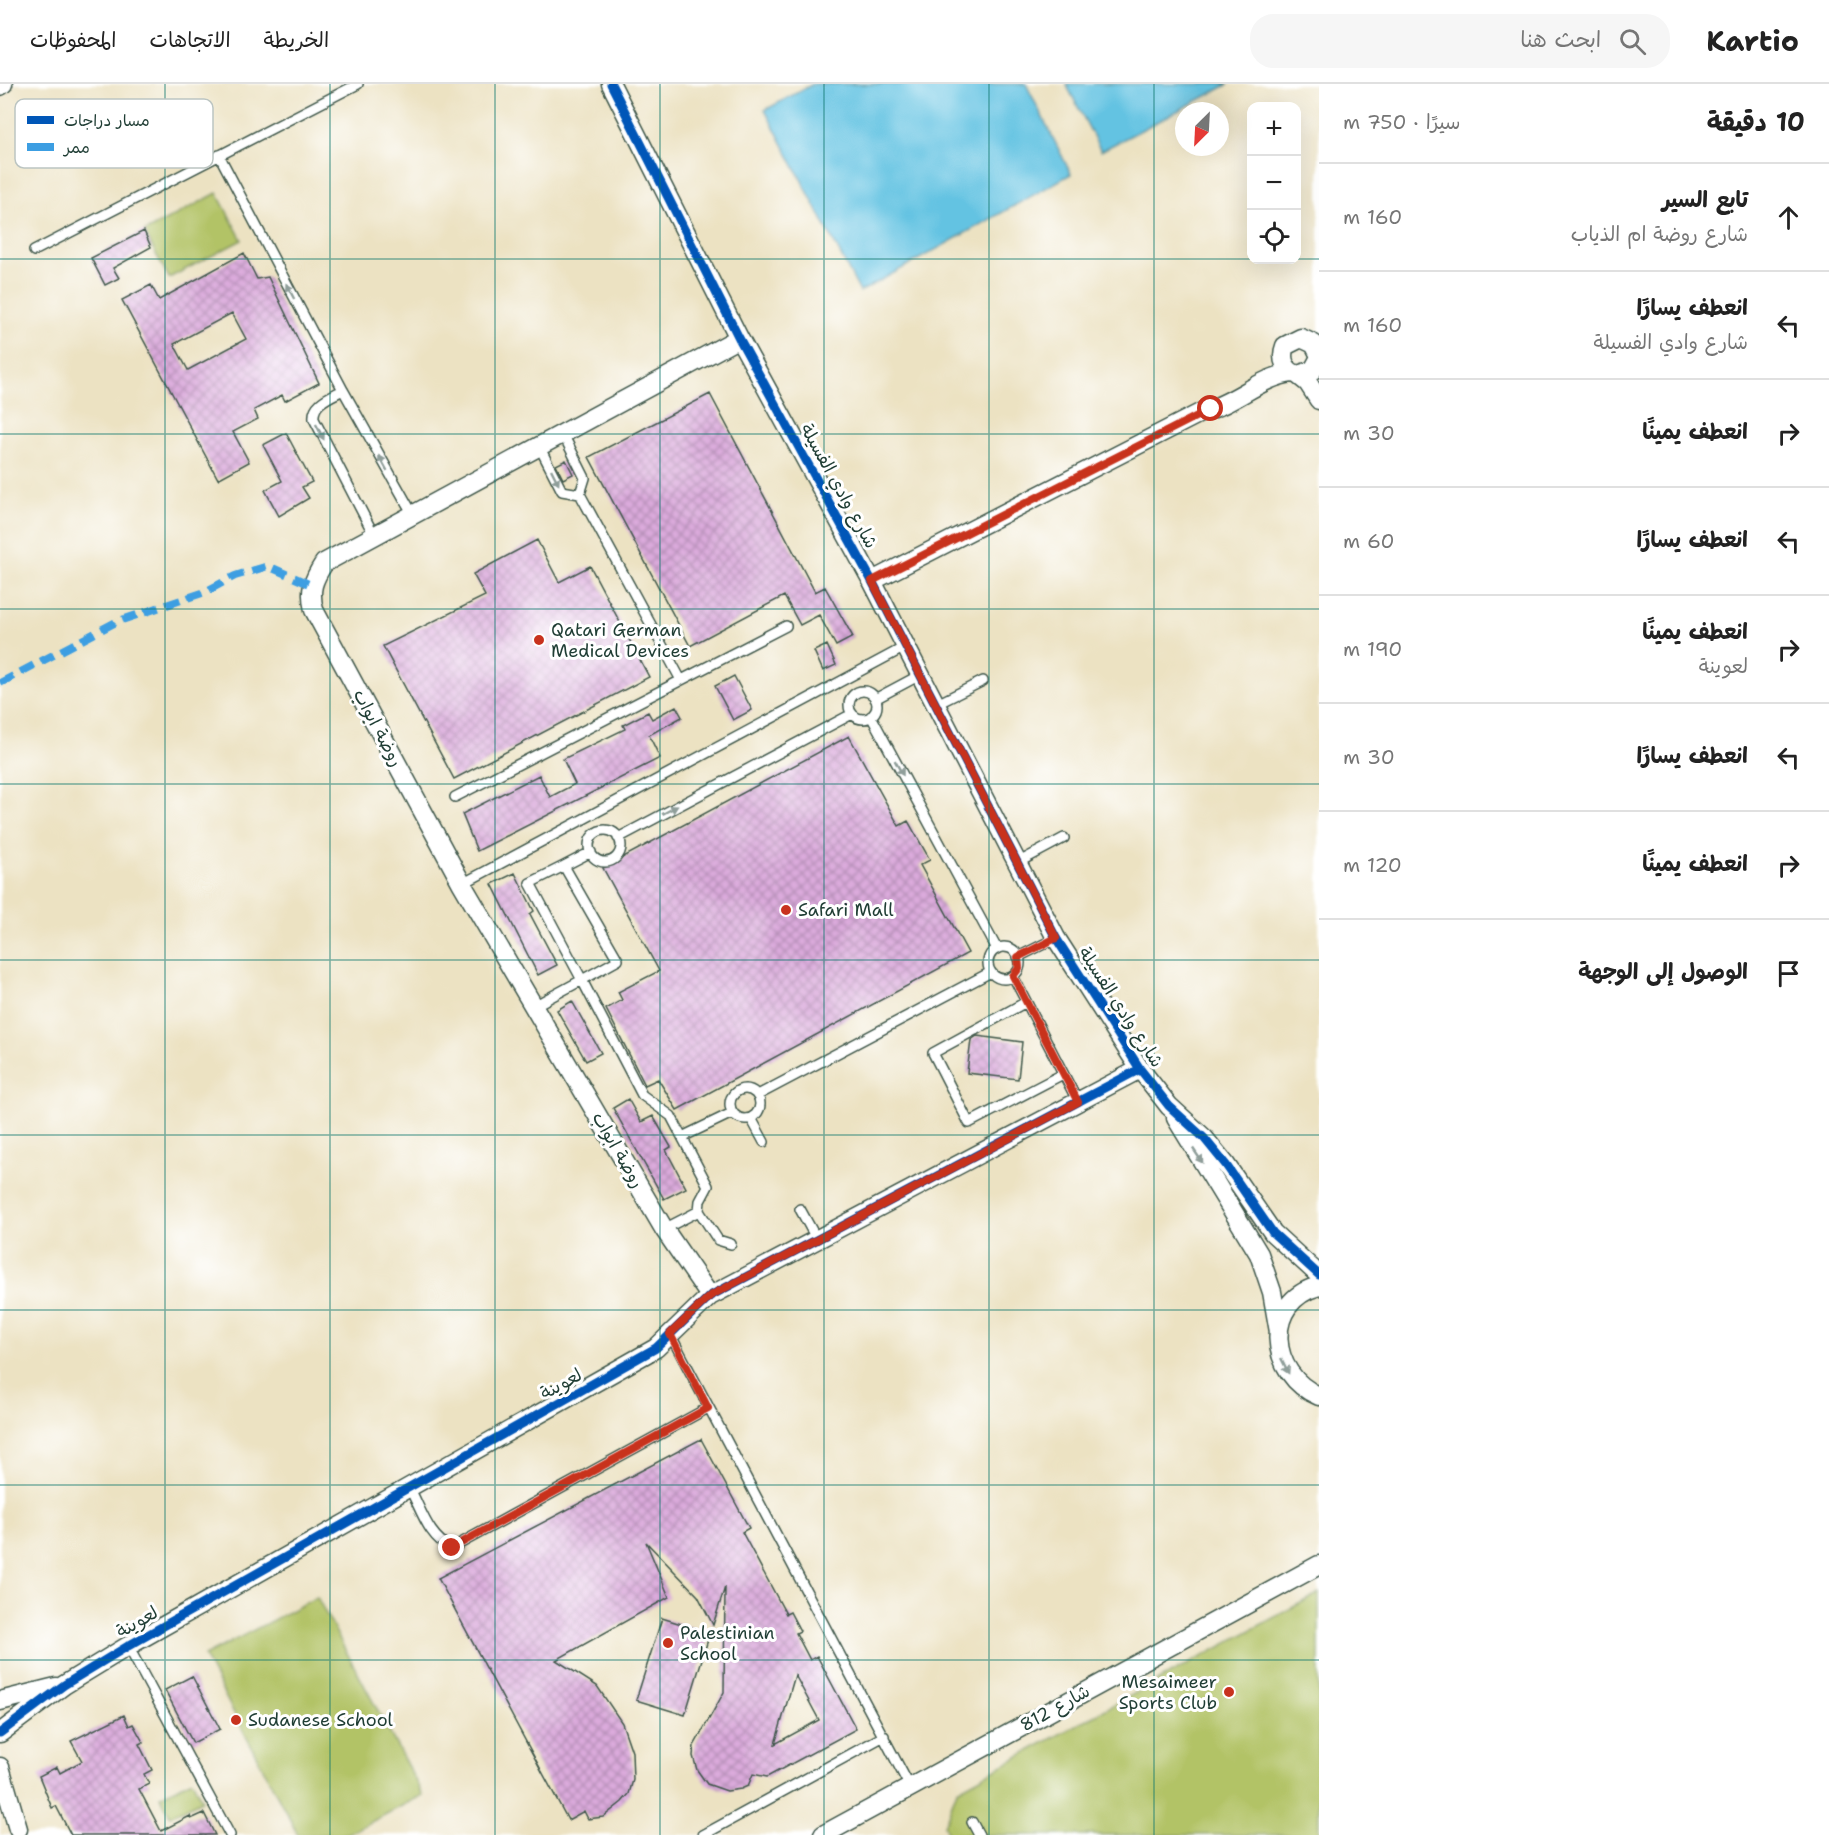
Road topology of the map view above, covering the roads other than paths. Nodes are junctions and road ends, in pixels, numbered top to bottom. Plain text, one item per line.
1 (358, 84) edge
2 (611, 84) edge
3 (219, 155) junction
4 (213, 158) edge
5 (194, 168) edge
6 (33, 251) dead end
7 (1319, 331) edge
8 (739, 338) junction
9 (1301, 338) junction
10 (1283, 352) junction
11 (1319, 356) edge
12 (1319, 368) edge
13 (1296, 374) junction
14 (343, 390) junction
15 (1319, 400) edge
16 (1204, 411) junction
17 (563, 434) junction
18 (539, 446) junction
19 (580, 494) junction
20 (412, 513) junction
21 (375, 535) junction
22 (872, 581) junction
23 (786, 626) dead end
24 (905, 647) junction
25 (920, 675) junction
26 (848, 677) junction
27 (681, 680) junction
28 (983, 681) dead end
29 (856, 692) junction
30 (875, 699) junction
31 (937, 704) junction
32 (852, 714) junction
33 (871, 716) junction
34 (455, 796) dead end
35 (588, 816) junction
36 (596, 832) junction
37 (618, 838) junction
38 (1064, 838) dead end
39 (591, 852) junction
40 (1019, 862) junction
41 (564, 866) junction
42 (462, 884) junction
43 (1056, 938) junction
44 (998, 949) junction
45 (1018, 957) junction
46 (991, 972) junction
47 (1013, 976) junction
48 (582, 980) junction
49 (1026, 1002) junction
50 (534, 1006) junction
51 (1140, 1069) junction
52 (1063, 1074) junction
53 (758, 1095) junction
54 (1078, 1102) junction
55 (1169, 1106) junction
56 (732, 1113) junction
57 (751, 1118) junction
58 (682, 1137) junction
59 (764, 1142) dead end
60 (800, 1209) dead end
61 (699, 1210) junction
62 (664, 1229) junction
63 (816, 1238) junction
64 (731, 1244) dead end
65 (1319, 1275) edge
66 (1319, 1286) edge
67 (710, 1296) junction
68 (1279, 1332) junction
69 (670, 1334) junction
70 (1319, 1397) edge
71 (708, 1408) junction
72 (410, 1489) junction
73 (1319, 1565) edge
74 (128, 1646) junction
75 (64, 1685) junction
76 (0, 1701) edge
77 (0, 1721) edge
78 (0, 1733) edge
79 (884, 1736) junction
80 (0, 1767) edge
81 (910, 1787) junction
82 (0, 1806) edge
83 (972, 1822) dead end
84 (20, 1832) edge
85 (230, 1835) edge
86 (702, 1835) edge
87 (823, 1835) edge
88 (979, 1835) edge

1 - 3 lane
2 - 8 street, شارع وادي الفسيلة
3 - 4 lane
14 -> 3 lane
5 - 6 lane
7 - 9 street
8 - 17 street, روضة ابواب
8 - 22 street, شارع وادي الفسيلة
9 - 10 street
9 - 11 street
10 - 13 street
10 - 16 street
11 - 12 street
11 - 13 street
13 - 15 street
13 - 16 street
20 -> 14 lane
14 -> 21 lane
16 - 22 street
17 - 18 street, روضة ابواب
17 - 19 lane
18 -> 19 lane
18 - 20 street, روضة ابواب
19 - 27 lane
20 - 21 street, روضة ابواب
21 - 42 street, روضة ابواب
22 - 24 street, شارع وادي الفسيلة
23 - 27 lane
24 - 25 street, شارع وادي الفسيلة
24 - 26 lane
25 - 30 lane
25 - 31 street, شارع وادي الفسيلة
26 - 29 lane
26 - 35 lane
27 - 34 lane
28 - 31 lane
29 - 30 lane
29 - 32 lane
30 - 33 lane
31 - 40 street, شارع وادي الفسيلة
32 - 33 lane
37 -> 32 lane
33 -> 44 lane
35 - 36 lane
35 - 42 lane
36 - 37 lane
36 - 39 lane
37 - 39 lane
38 - 40 lane
39 - 41 lane
40 - 43 street, شارع وادي الفسيلة
41 - 48 lane
41 - 48 lane
42 - 50 street, روضة ابواب
43 - 45 lane
43 - 51 street, شارع وادي الفسيلة
44 - 45 lane
44 - 46 lane
45 - 47 lane
46 - 47 lane
46 - 53 lane
47 - 49 lane
48 - 50 lane
48 - 58 lane
49 - 52 lane
49 - 52 lane
50 - 62 street, روضة ابواب
51 - 54 street, لعوينة
51 - 55 street, شارع وادي الفسيلة
52 - 54 lane
53 - 56 lane
53 - 57 lane
54 - 63 street, لعوينة
55 - 65 street, شارع وادي الفسيلة
55 -> 68 street, شارع وادي الفسيلة
56 - 57 lane
56 - 58 lane
57 - 59 lane
58 - 61 lane
60 - 63 lane
61 - 62 lane
61 - 64 lane
62 - 67 street, روضة ابواب
63 - 67 street, لعوينة
66 - 68 street
67 - 69 street, لعوينة
68 -> 70 street, شارع وادي الفسيلة
69 - 71 lane
69 - 72 street, لعوينة
71 - 72 lane
71 - 79 lane
72 - 74 street, لعوينة
73 - 81 street, شارع 812
74 - 75 street, لعوينة
74 - 85 lane
75 - 76 street, لعوينة
75 - 78 street, لعوينة
77 - 78 street
79 - 81 lane
79 - 86 lane
80 - 84 street
81 - 87 street, شارع 812
82 - 84 street
83 - 88 lane

